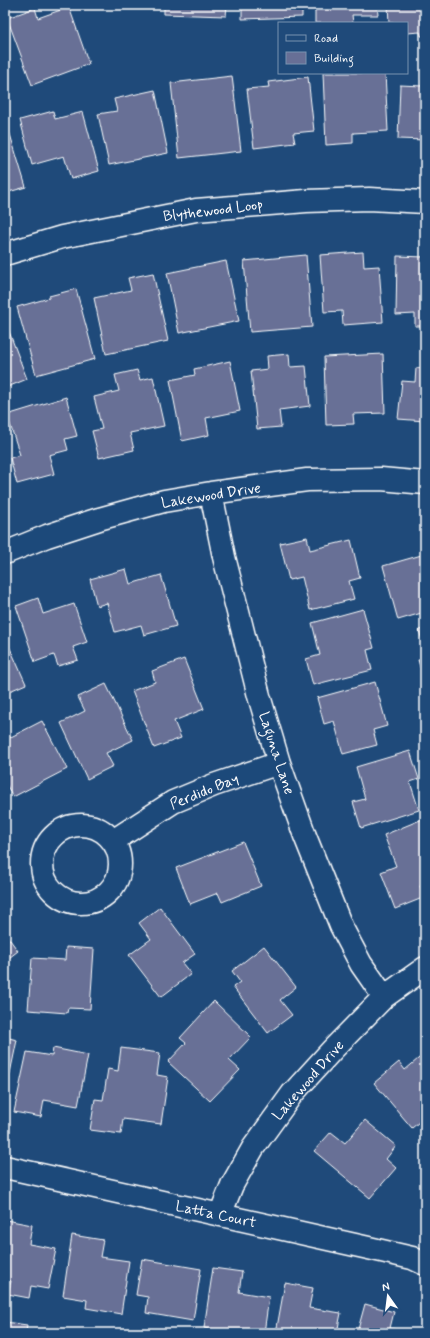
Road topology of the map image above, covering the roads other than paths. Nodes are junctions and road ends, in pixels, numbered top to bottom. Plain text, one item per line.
1 (425, 202) edge
2 (5, 254) edge
3 (425, 483) edge
4 (211, 493) junction
5 (5, 553) edge
6 (279, 763) junction
7 (113, 842) dead end
8 (425, 968) edge
9 (384, 998) junction
10 (5, 1167) edge
11 (220, 1215) junction
12 (425, 1264) edge

1 - 2 street, Blythewood Loop
3 - 4 street, Lakewood Drive
4 - 5 street, Lakewood Drive
4 - 6 street, Laguna Lane
6 - 7 street, Perdido Bay
6 - 9 street, Laguna Lane
8 - 9 street, Lakewood Drive
9 - 11 street, Lakewood Drive
10 - 11 street, Latta Court
11 - 12 street, Latta Court

